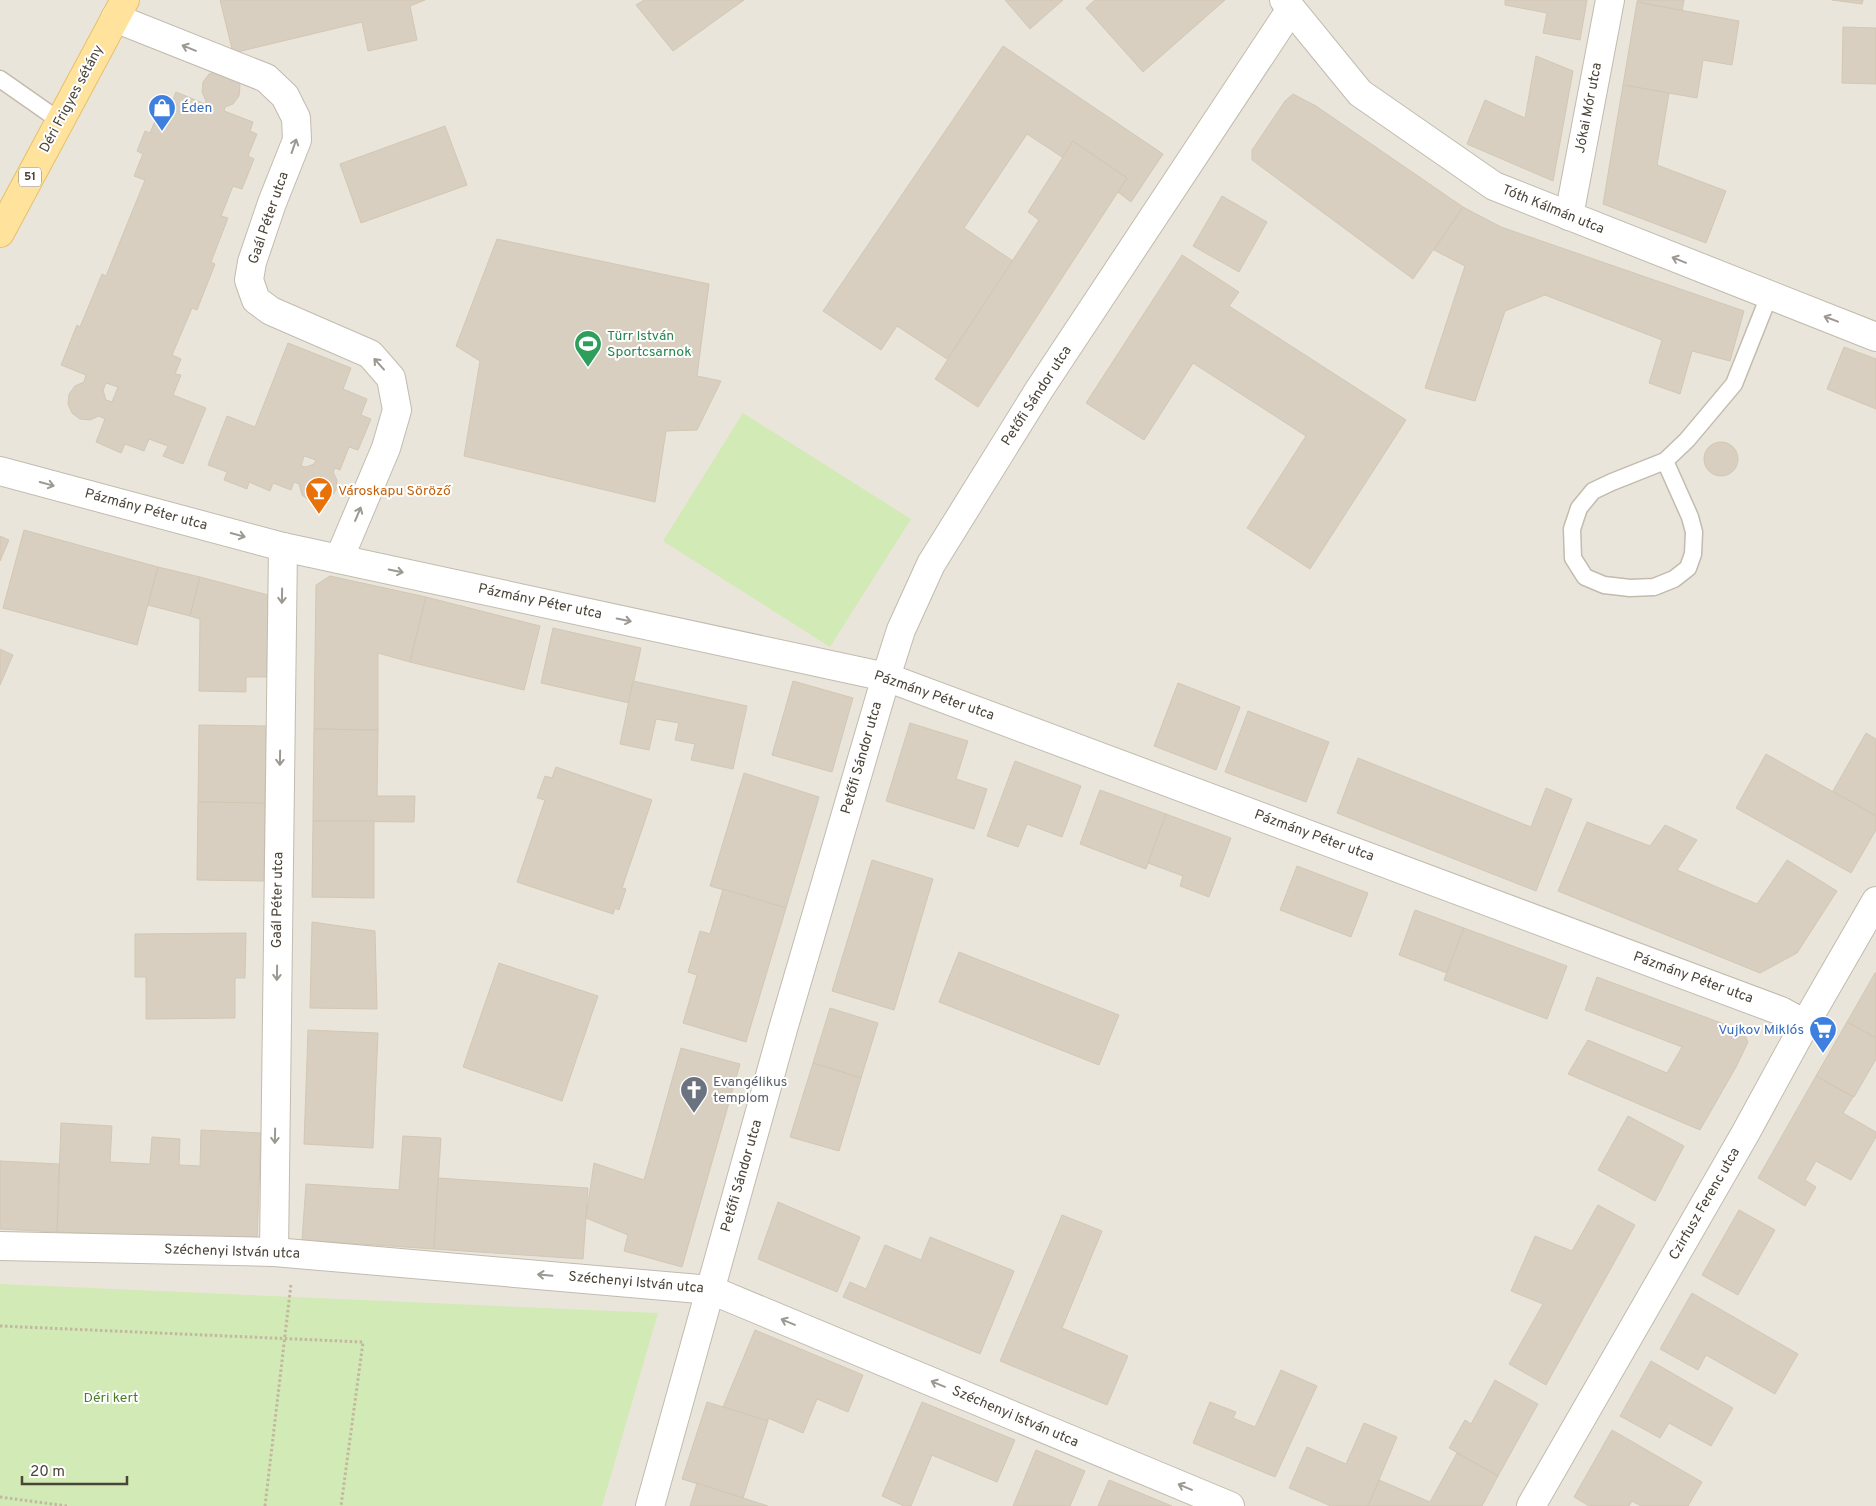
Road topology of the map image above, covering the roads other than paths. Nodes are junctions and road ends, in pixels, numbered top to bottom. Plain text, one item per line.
1 (1610, 0) edge
2 (1288, 5) edge
3 (120, 9) edge
4 (0, 79) edge
5 (60, 121) junction
6 (1568, 216) junction
7 (0, 233) edge
8 (1769, 296) junction
9 (1876, 337) edge
10 (1665, 461) junction
11 (0, 471) edge
12 (283, 547) junction
13 (339, 559) junction
14 (886, 677) junction
15 (1876, 901) edge
16 (1805, 1024) junction
17 (0, 1246) edge
18 (284, 1253) junction
19 (711, 1290) junction
20 (650, 1506) edge
21 (1230, 1506) edge
22 (1531, 1506) edge

1 - 6 street, Jókai Mór utca
2 - 6 street, Tóth Kálmán utca
2 - 14 street, Petőfi Sándor utca
3 - 5 main road, Déri Frigyes sétány / 51
13 -> 3 street, Gaál Péter utca
4 - 5 lane
5 - 7 main road, Déri Frigyes sétány / 51
8 -> 6 street, Tóth Kálmán utca
9 -> 8 street, Tóth Kálmán utca
8 - 10 lane
10 - 10 lane
11 -> 12 street, Pázmány Péter utca
12 - 13 street, Pázmány Péter utca
12 -> 18 street, Gaál Péter utca
13 -> 14 street, Pázmány Péter utca
14 - 16 street, Pázmány Péter utca
14 - 19 street, Petőfi Sándor utca
15 - 16 street, Czirfusz Ferenc utca
16 - 22 street, Czirfusz Ferenc utca
17 - 18 street, Széchenyi István utca
19 -> 18 street, Széchenyi István utca
19 - 20 street, Petőfi Sándor utca
21 -> 19 street, Széchenyi István utca

